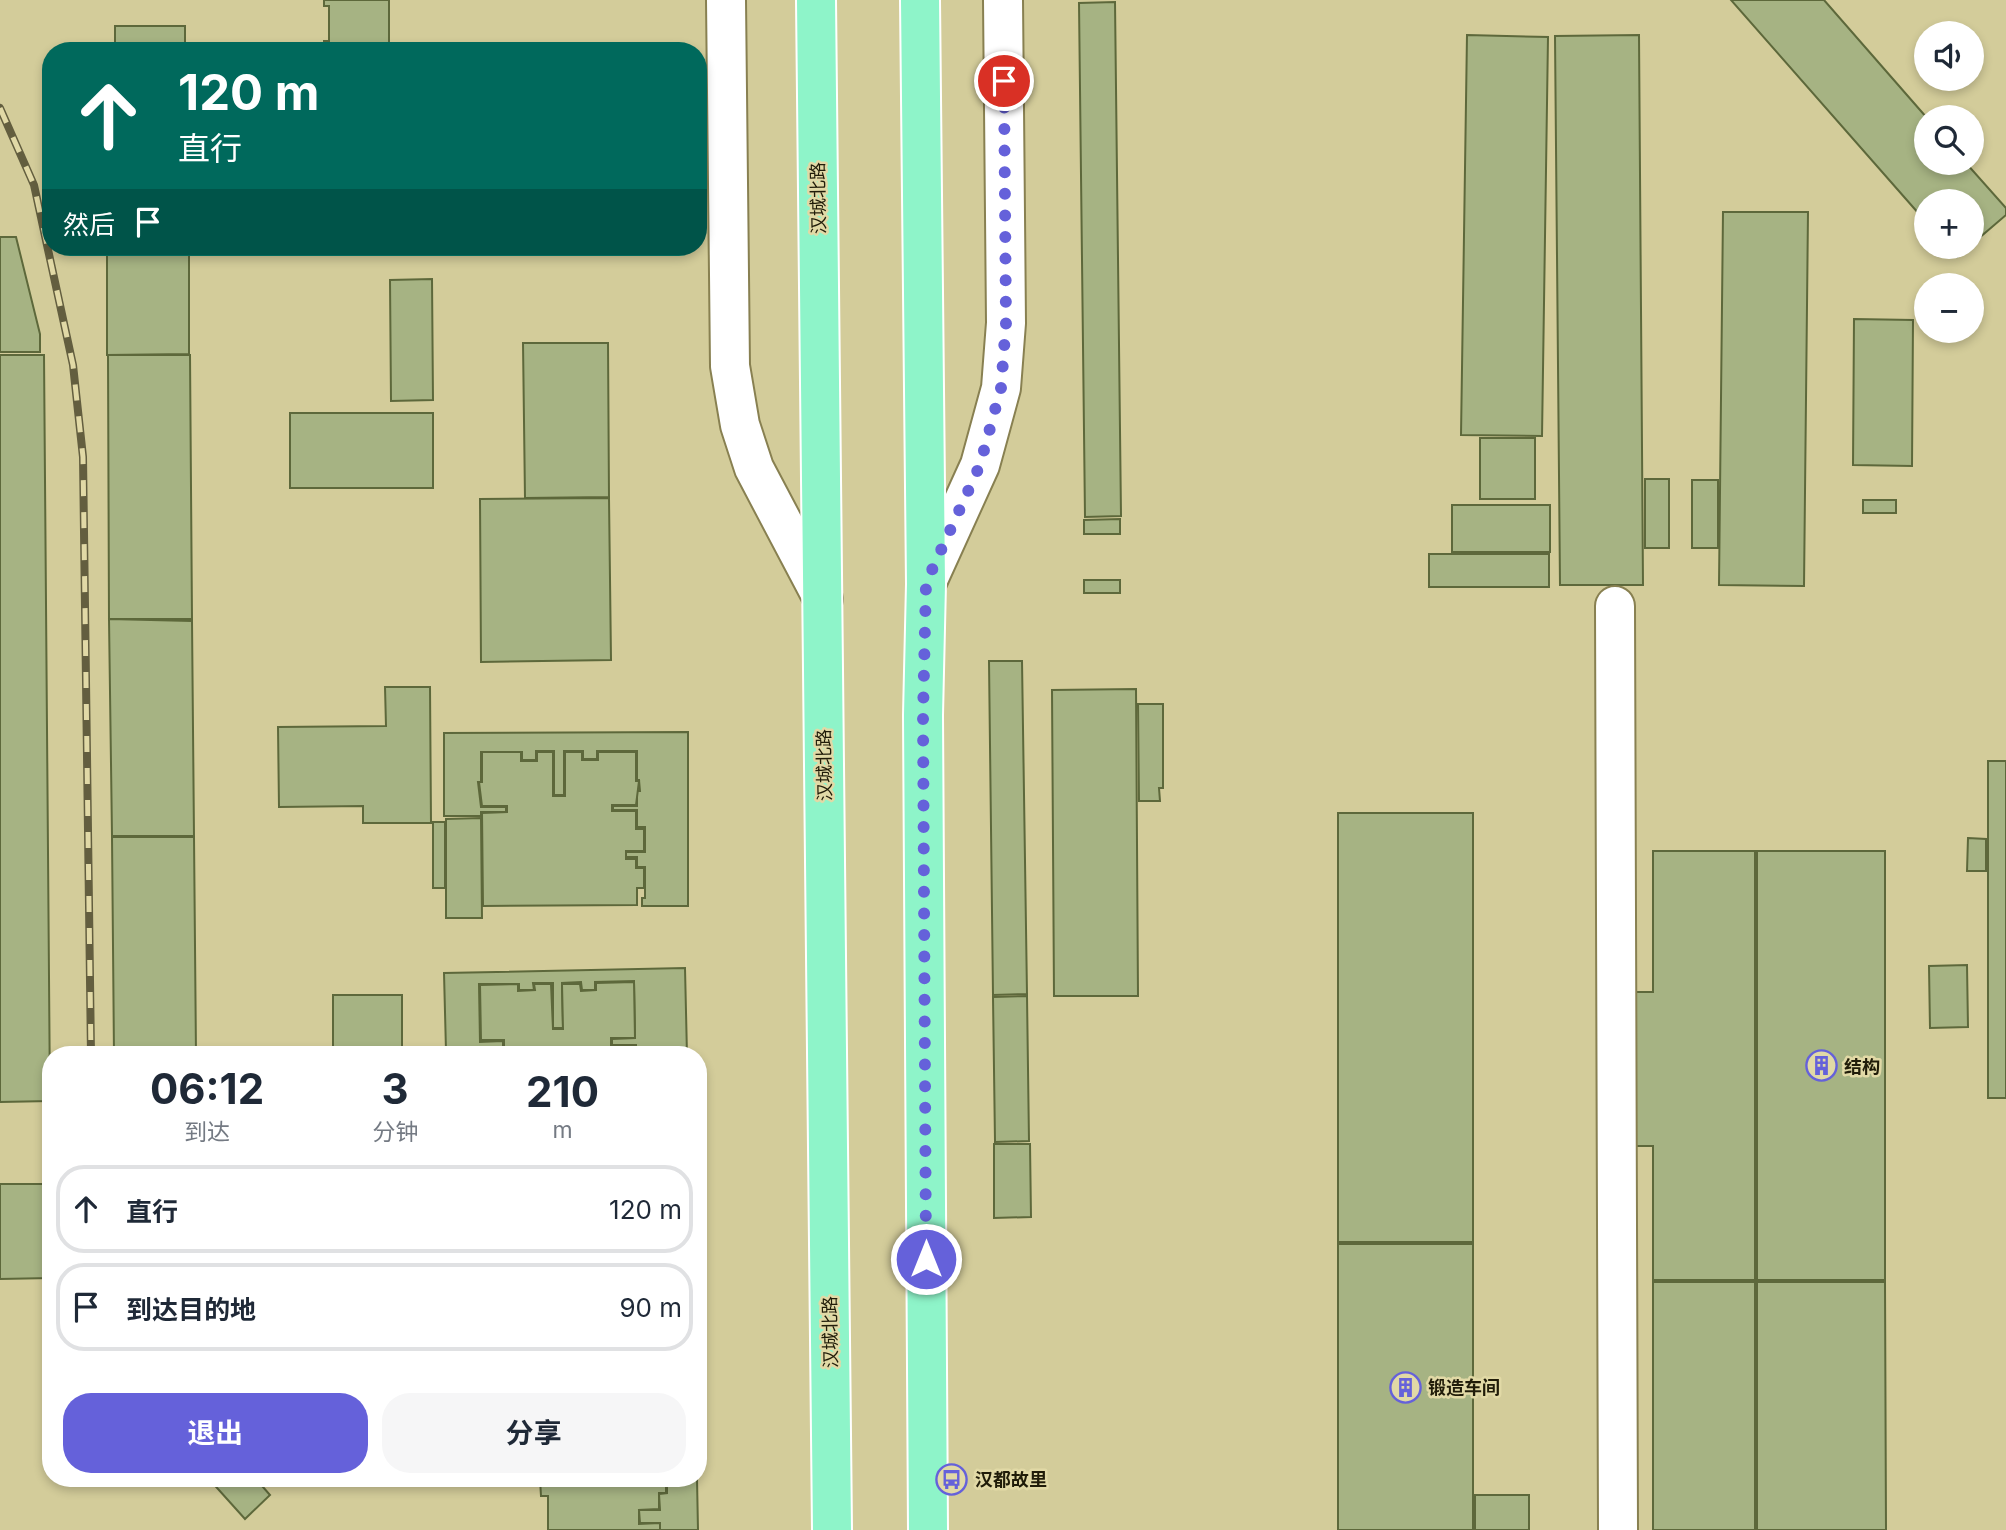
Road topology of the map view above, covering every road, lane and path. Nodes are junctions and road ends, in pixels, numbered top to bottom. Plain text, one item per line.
1 (726, 0) edge
2 (816, 0) edge
3 (920, 0) edge
4 (1003, 0) edge
5 (926, 583) junction
6 (823, 599) junction
7 (1615, 606) dead end
8 (832, 1530) edge
9 (928, 1530) edge
10 (1618, 1530) edge

1 - 6 street
2 - 6 main road, 汉城北路
3 - 5 main road
4 - 5 street
5 - 9 main road
6 - 8 main road, 汉城北路
7 - 10 street

